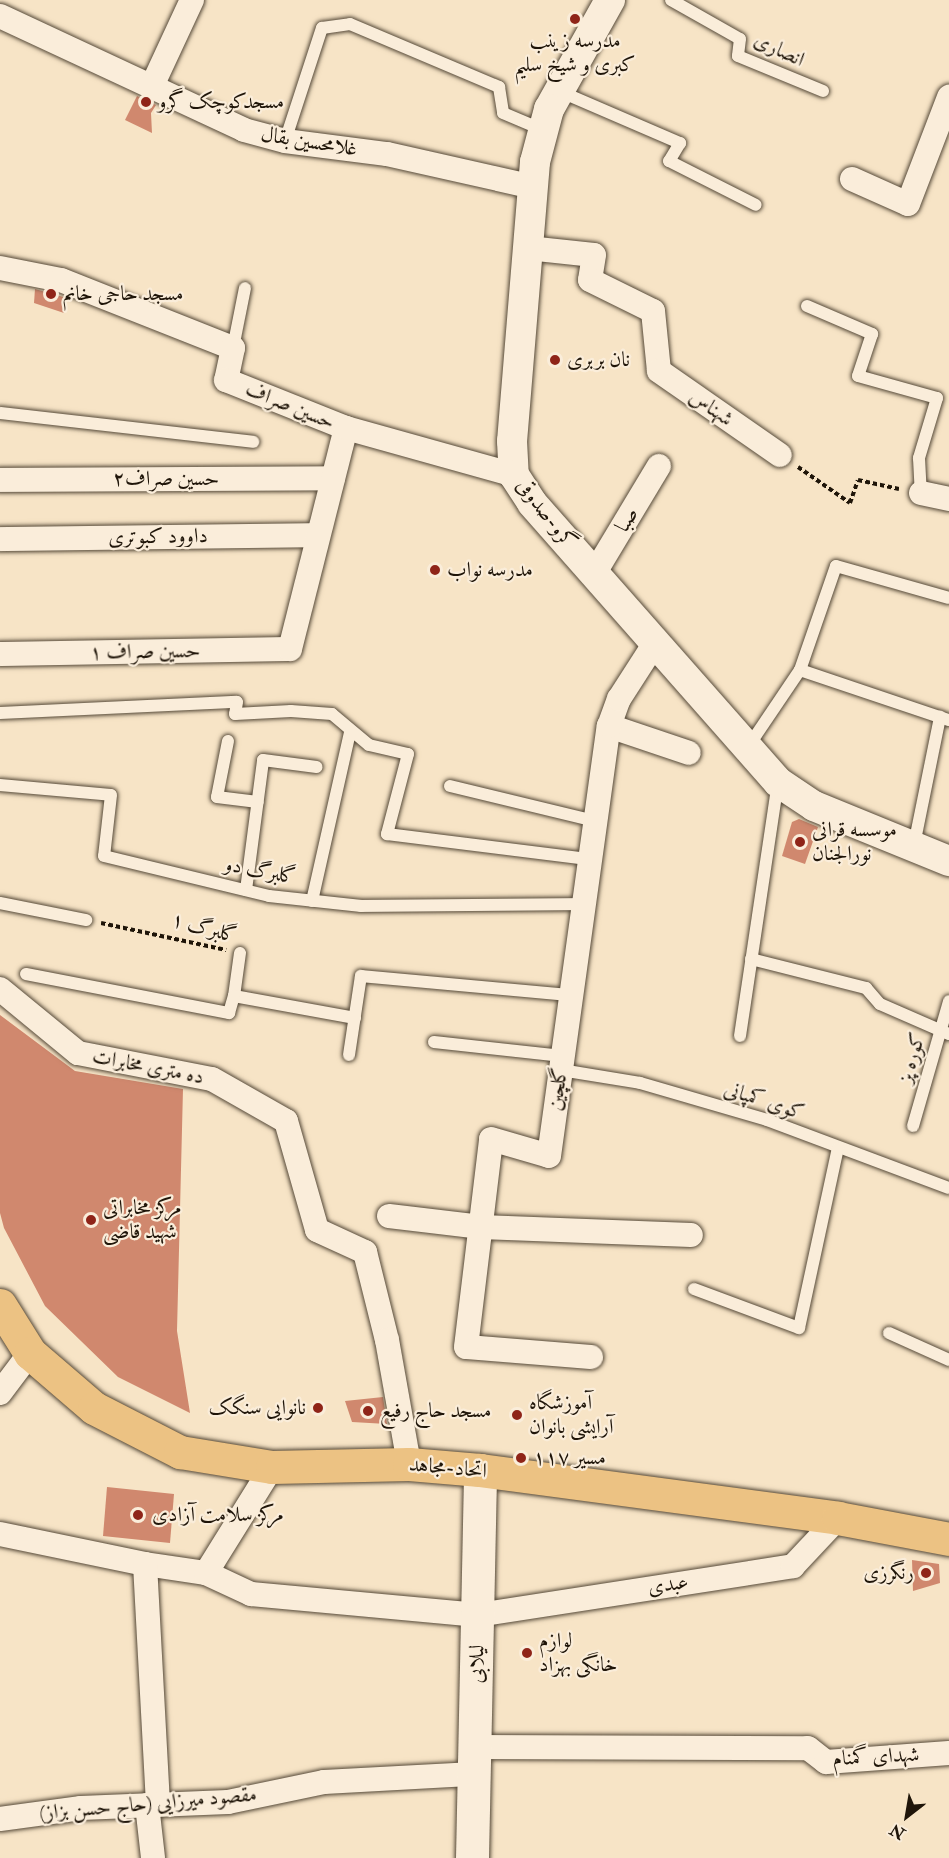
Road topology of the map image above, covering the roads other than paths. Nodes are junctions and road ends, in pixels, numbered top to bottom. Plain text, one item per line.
1 (192, 0) edge
2 (610, 0) edge
3 (671, 0) edge
4 (0, 16) edge
5 (152, 86) junction
6 (559, 91) junction
7 (823, 91) dead end
8 (949, 97) edge
9 (543, 130) junction
10 (285, 141) junction
11 (852, 179) dead end
12 (533, 187) junction
13 (756, 205) dead end
14 (528, 248) junction
15 (0, 268) edge
16 (245, 288) dead end
17 (807, 306) dead end
18 (233, 348) junction
19 (943, 398) edge
20 (0, 413) edge
21 (346, 428) junction
22 (253, 442) dead end
23 (780, 455) road end
24 (659, 466) dead end
25 (514, 475) junction
26 (333, 478) junction
27 (0, 480) edge
28 (921, 493) joint
29 (949, 499) edge
30 (317, 535) junction
31 (0, 539) edge
32 (594, 574) junction
33 (949, 598) edge
34 (655, 643) junction
35 (290, 649) joint
36 (0, 654) edge
37 (800, 670) junction
38 (0, 713) edge
39 (945, 718) edge
40 (609, 726) junction
41 (350, 732) junction
42 (228, 741) dead end
43 (748, 748) junction
44 (689, 753) dead end
45 (317, 767) dead end
46 (778, 782) junction
47 (0, 785) edge
48 (450, 786) dead end
49 (258, 802) junction
50 (595, 821) junction
51 (913, 847) junction
52 (589, 859) junction
53 (949, 861) edge
54 (246, 890) junction
55 (312, 901) junction
56 (0, 903) edge
57 (583, 904) junction
58 (86, 920) road end
59 (240, 953) road end
60 (751, 959) junction
61 (26, 974) dead end
62 (0, 989) edge
63 (571, 995) junction
64 (234, 996) junction
65 (949, 1001) edge
66 (355, 1018) junction
67 (945, 1032) edge
68 (740, 1036) dead end
69 (434, 1042) dead end
70 (349, 1055) dead end
71 (561, 1063) junction
72 (913, 1126) dead end
73 (838, 1148) junction
74 (949, 1188) edge
75 (389, 1216) dead end
76 (481, 1227) junction
77 (691, 1236) dead end
78 (694, 1289) dead end
79 (0, 1305) edge
80 (889, 1333) dead end
81 (30, 1353) junction
82 (591, 1357) dead end
83 (949, 1360) edge
84 (0, 1393) edge
85 (409, 1464) junction
86 (272, 1467) junction
87 (480, 1470) junction
88 (838, 1518) junction
89 (0, 1534) edge
90 (949, 1539) edge
91 (145, 1564) junction
92 (206, 1573) junction
93 (478, 1615) junction
94 (808, 1748) joint
95 (949, 1753) edge
96 (474, 1761) junction
97 (152, 1805) junction
98 (0, 1819) edge
99 (153, 1858) edge
100 (472, 1858) edge

1 - 5 street
2 - 6 street, گرو-صدوقی
3 - 7 lane, انصاری
4 - 5 street, غلامحسین بقال
5 - 10 street, غلامحسین بقال
6 - 9 street, گرو-صدوقی
6 - 13 lane
8 - 11 street
9 - 10 lane
9 - 12 street, گرو-صدوقی
10 - 12 street, غلامحسین بقال
12 - 14 street, گرو-صدوقی
14 - 23 street, شهناس
14 - 25 street, گرو-صدوقی
15 - 18 street
16 - 18 lane
17 - 19 lane
18 - 21 street, حسین صراف
19 - 28 lane
20 - 22 lane
21 - 25 street, حسین صراف
21 - 26 street, حسین صراف
24 - 32 street, صبا
25 - 32 street, گرو-صدوقی
26 - 27 street, حسین صراف۲
26 - 30 street, حسین صراف
28 - 29 street
30 - 31 street, داوود کبوتری
30 - 35 street, حسین صراف
32 - 34 street, گرو-صدوقی
33 - 37 lane
34 - 40 street, گلچین
34 - 43 street, گرو-صدوقی
35 - 36 street, حسین صراف ۱
37 - 39 lane
37 - 43 lane
38 - 41 lane
39 - 51 lane
40 - 44 street
40 - 50 street, گلچین
41 - 52 lane
41 - 55 lane
42 - 49 lane
43 - 46 street, گرو-صدوقی
45 - 49 lane
46 - 51 street, گرو-صدوقی
46 - 60 lane
47 - 54 lane, گلبرگ دو
48 - 50 lane
49 - 54 lane
50 - 52 street, گلچین
51 - 53 street, گرو-صدوقی
52 - 57 street, گلچین
54 - 55 lane, گلبرگ دو
55 - 57 lane, گلبرگ دو
56 - 58 lane
57 - 63 street, گلچین
59 - 64 lane, گلبرگ ۱
60 - 67 lane
60 - 68 lane
61 - 64 lane
62 - 85 street, ده متری مخابرات
63 - 66 lane
63 - 71 street, گلچین
64 - 66 lane
65 - 67 lane, کوره پز
66 - 70 lane
67 - 72 lane, کوره پز
69 - 71 lane, کوی کمپانی
71 - 73 lane, کوی کمپانی
71 - 76 street, گلچین
73 - 74 lane, کوی کمپانی
73 - 78 lane
75 - 76 street
76 - 77 street
76 - 82 street, گلچین
79 - 81 main road, اتحاد-مجاهد
80 - 83 lane
81 - 84 street
81 - 86 main road, اتحاد-مجاهد
85 - 86 main road, اتحاد-مجاهد
85 - 87 main road, اتحاد-مجاهد
86 - 92 street
87 - 88 main road, اتحاد-مجاهد
87 - 93 main road, لیلابی
88 - 90 main road, اتحاد-مجاهد
88 - 93 street, عبدی
89 - 91 street, عبدی
91 - 92 street, عبدی
91 - 97 street
92 - 93 street, عبدی
93 - 96 main road, لیلابی
94 - 95 street, شهدای گمنام
94 - 96 street, مقصود میرزایی (حاج حسن بزاز)
96 - 97 street, مقصود میرزایی (حاج حسن بزاز)
96 - 100 main road, لیلابی
97 - 98 street, مقصود میرزایی (حاج حسن بزاز)
97 - 99 street

